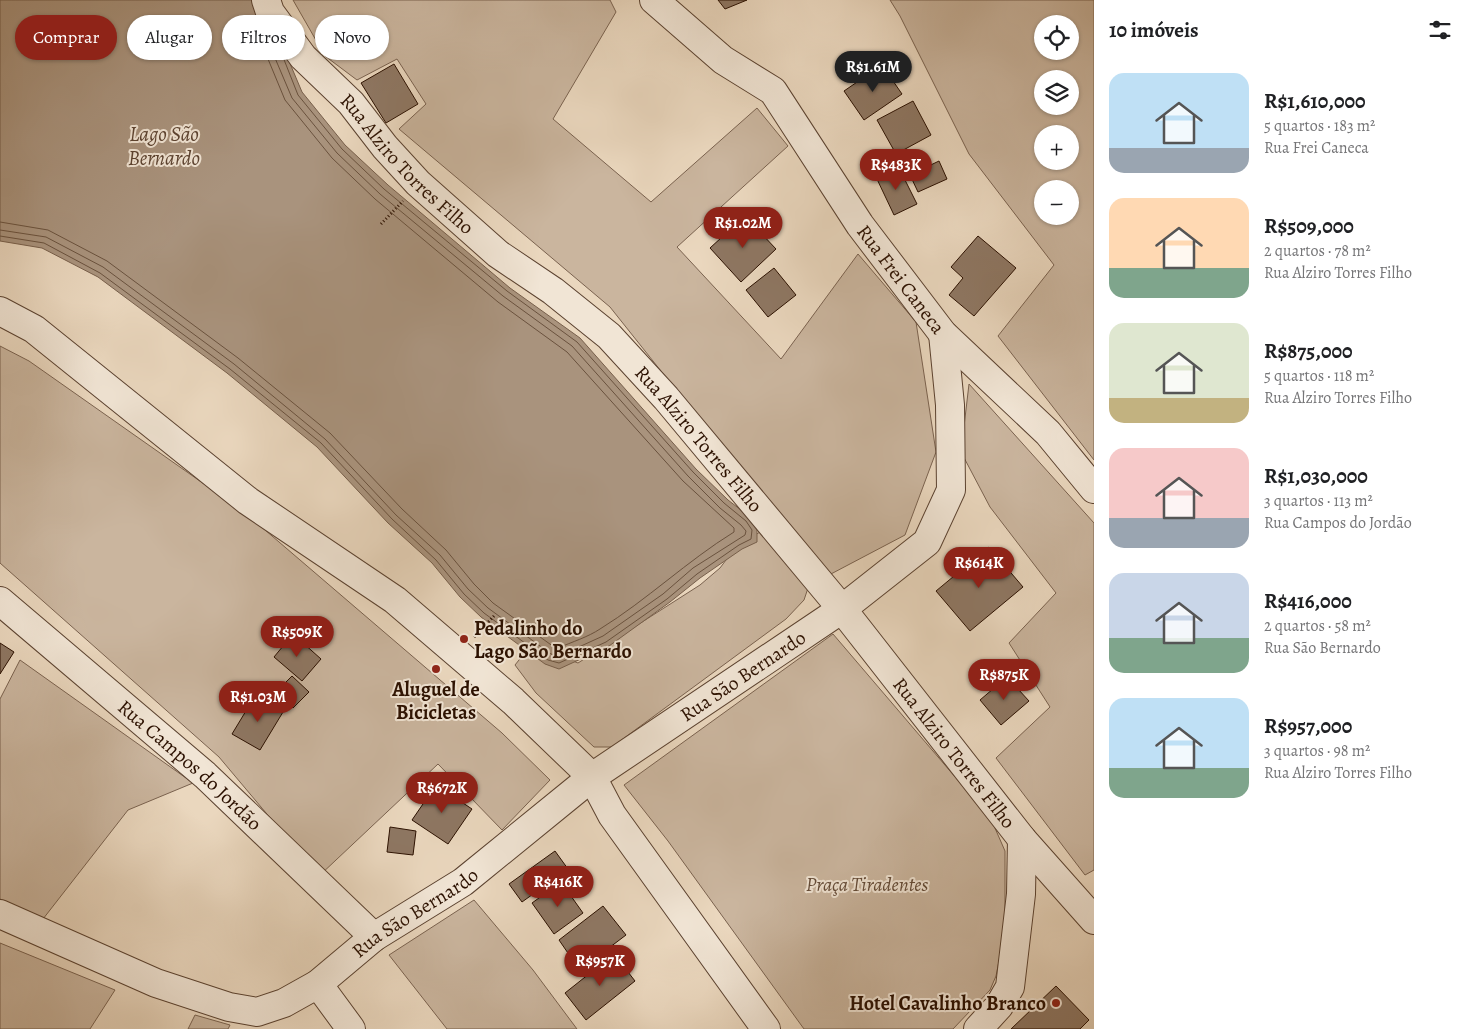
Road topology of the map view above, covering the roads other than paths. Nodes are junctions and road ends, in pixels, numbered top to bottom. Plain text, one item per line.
1 (266, 0) edge
2 (654, 0) edge
3 (0, 311) edge
4 (943, 334) junction
5 (1094, 489) edge
6 (0, 601) edge
7 (842, 609) junction
8 (592, 777) junction
9 (1022, 839) junction
10 (0, 914) edge
11 (1094, 920) edge
12 (374, 937) junction
13 (318, 984) junction
14 (254, 1020) edge
15 (352, 1029) edge
16 (766, 1029) edge
17 (978, 1029) edge

1 - 7 street, Rua Alziro Torres Filho
2 - 4 street, Rua Frei Caneca
3 - 8 street
4 - 5 street, Rua Frei Caneca
4 - 7 street, Rua São Bernardo
6 - 12 street, Rua Campos do Jordão
7 - 8 street, Rua São Bernardo
7 - 9 street, Rua Alziro Torres Filho
8 - 12 street, Rua São Bernardo
8 - 16 street
9 - 11 street, Rua Alziro Torres Filho
9 - 17 street
10 - 14 street, Rua São Bernardo
12 - 13 street, Rua São Bernardo
13 - 14 street, Rua São Bernardo
13 - 15 street

